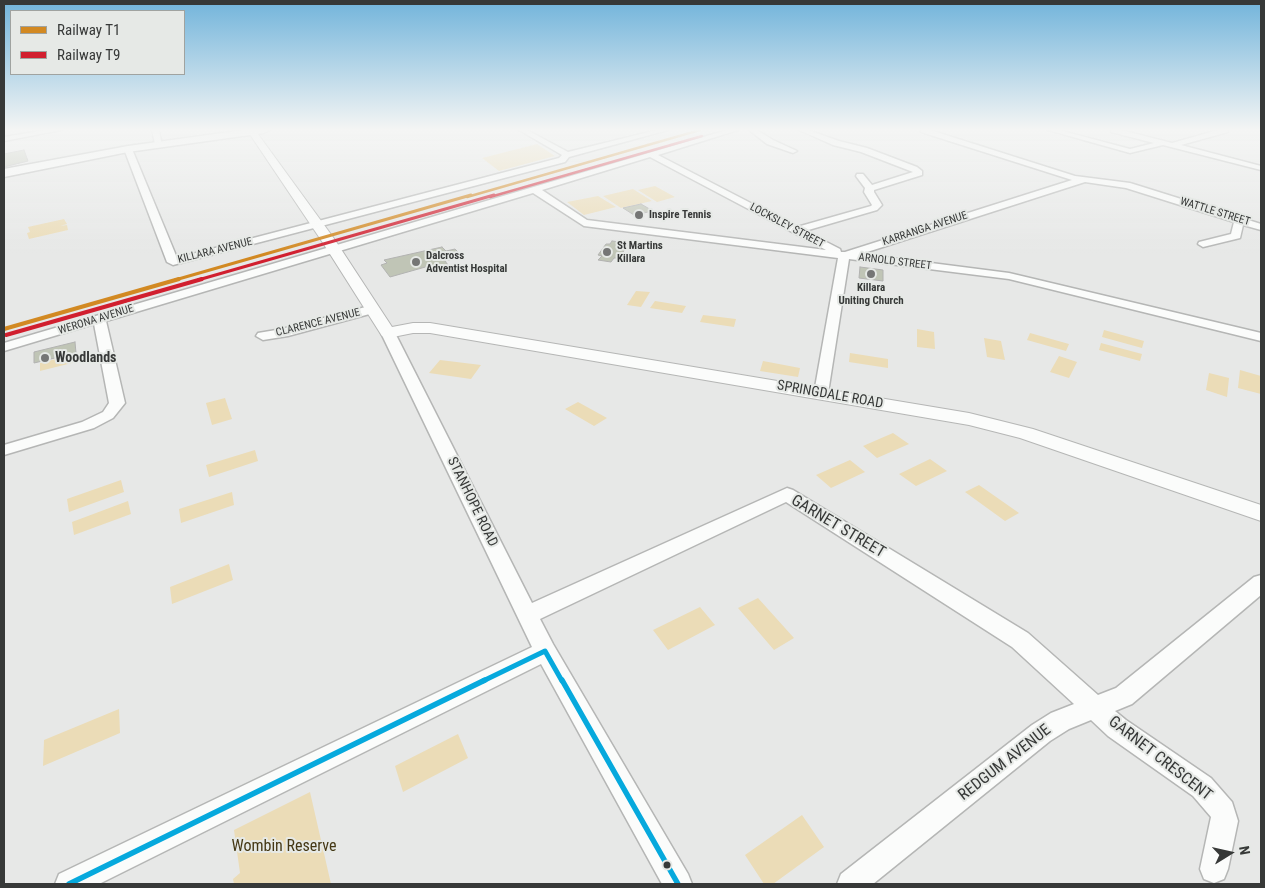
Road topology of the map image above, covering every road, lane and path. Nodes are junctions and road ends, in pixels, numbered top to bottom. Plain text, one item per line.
1 (137, 171) edge
2 (282, 171) edge
3 (521, 171) edge
4 (592, 171) edge
5 (684, 171) edge
6 (917, 171) edge
7 (1055, 171) edge
8 (860, 176) dead end
9 (1082, 180) junction
10 (870, 188) junction
11 (534, 189) junction
12 (1239, 220) junction
13 (1261, 226) edge
14 (319, 228) junction
15 (797, 230) junction
16 (1202, 244) dead end
17 (332, 245) junction
18 (844, 256) junction
19 (373, 310) junction
20 (99, 320) junction
21 (388, 333) junction
22 (263, 336) dead end
23 (1261, 337) edge
24 (4, 347) edge
25 (821, 393) junction
26 (4, 450) edge
27 (1261, 513) edge
28 (1261, 583) edge
29 (527, 615) junction
30 (545, 651) junction
31 (1096, 708) junction
32 (1214, 870) dead end
33 (69, 884) edge
34 (678, 884) edge
35 (851, 884) edge

1 - 14 street, KILLARA AVENUE
2 - 14 main road, STANHOPE ROAD
3 - 14 street
4 - 11 street, WERONA AVENUE
5 - 15 street, LOCKSLEY STREET
6 - 10 street
7 - 9 street
8 - 10 street
9 - 12 street, WATTLE STREET
9 - 18 street, KARRANGA AVENUE
10 - 15 street
11 - 17 street, WERONA AVENUE
11 - 18 street, ARNOLD STREET
12 - 13 street, WATTLE STREET
12 - 16 street
14 - 17 main road, STANHOPE ROAD
15 - 18 street, LOCKSLEY STREET
17 - 19 main road, STANHOPE ROAD
17 - 20 street, WERONA AVENUE
18 - 23 street, ARNOLD STREET
18 - 25 street
19 - 21 main road, STANHOPE ROAD
19 - 22 street, CLARENCE AVENUE
20 - 24 street, WERONA AVENUE
20 - 26 street
21 - 25 main road, SPRINGDALE ROAD
21 - 29 street, STANHOPE ROAD
25 - 27 main road, SPRINGDALE ROAD
28 - 31 street, REDGUM AVENUE
29 - 30 street, STANHOPE ROAD
29 - 31 street, GARNET STREET
30 - 33 street
30 - 34 street, STANHOPE ROAD
31 - 32 street, GARNET CRESCENT
31 - 35 street, REDGUM AVENUE

